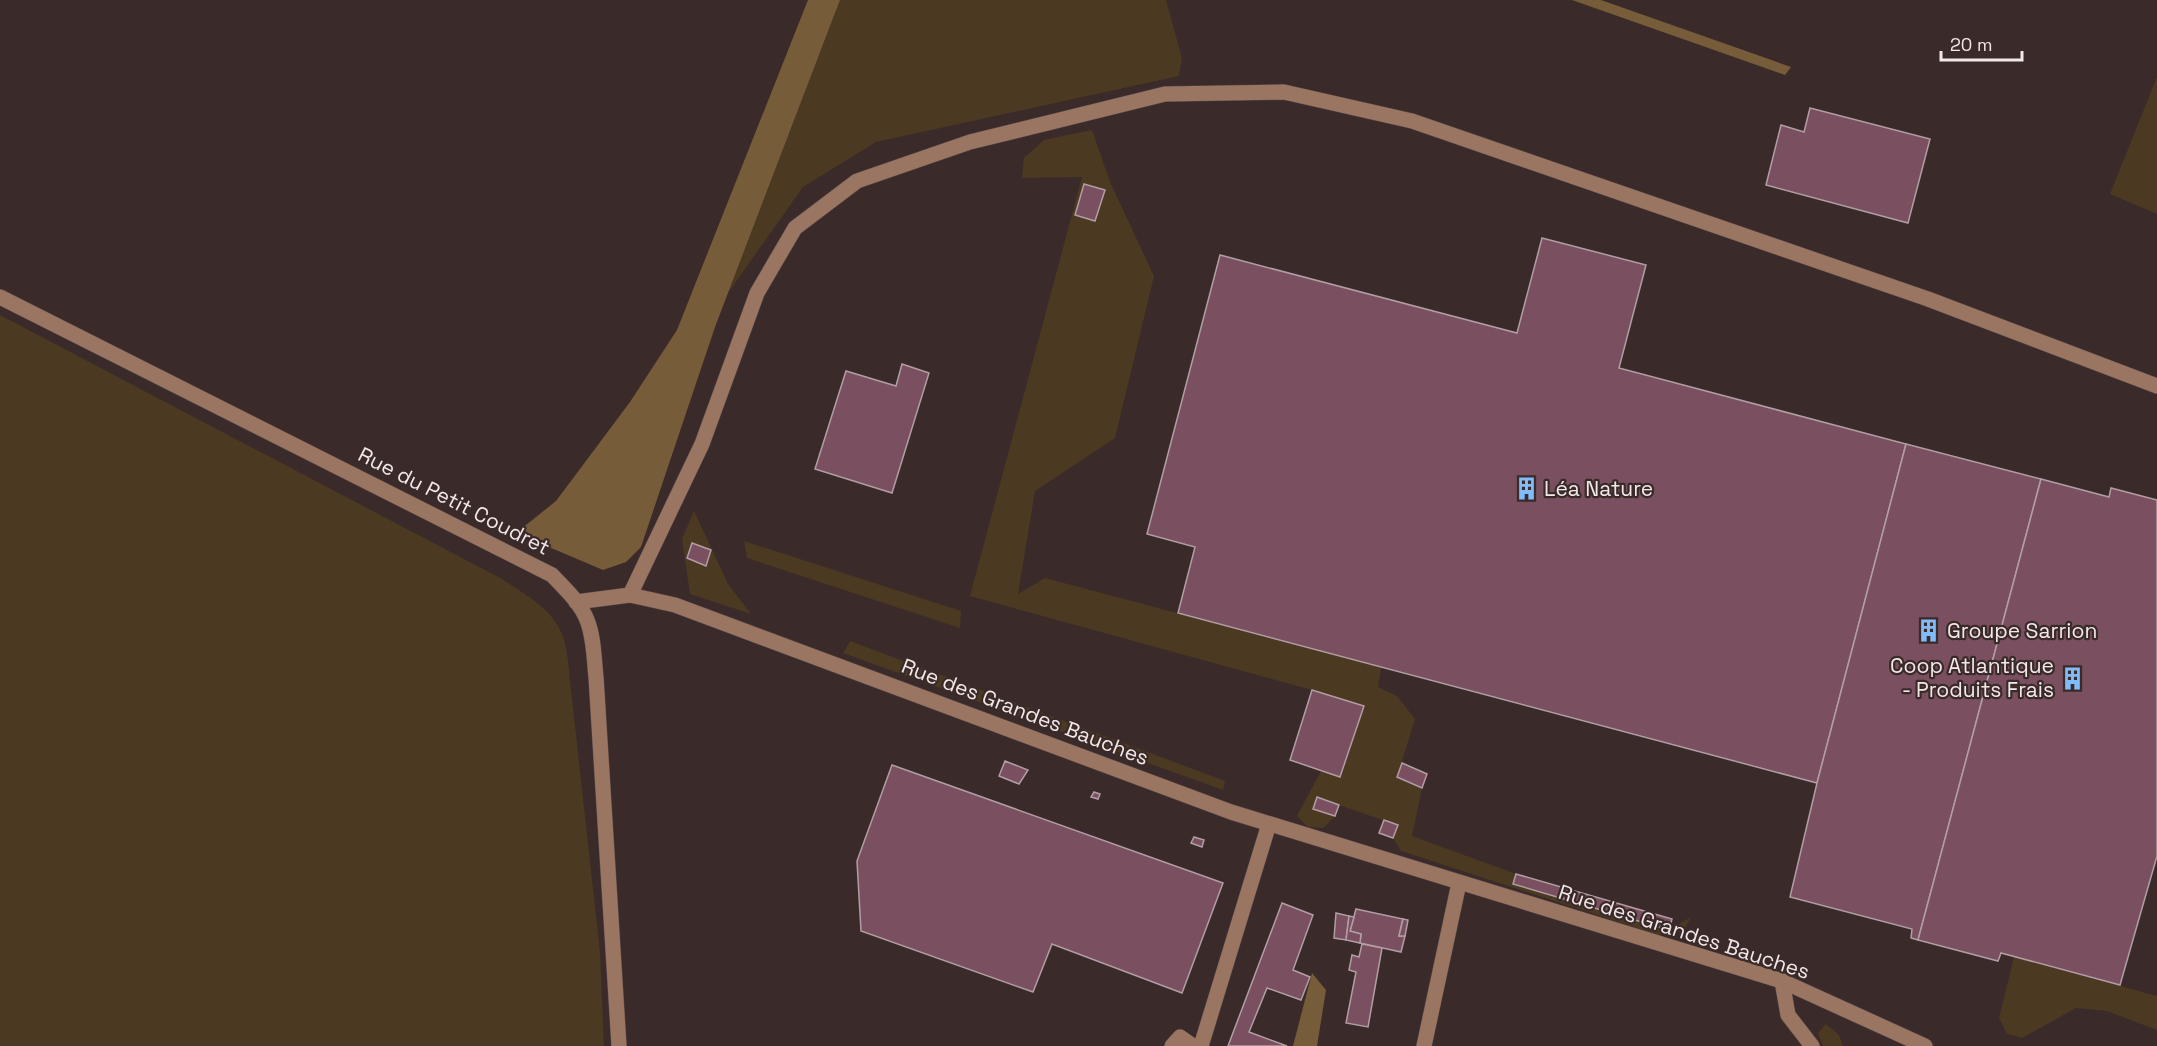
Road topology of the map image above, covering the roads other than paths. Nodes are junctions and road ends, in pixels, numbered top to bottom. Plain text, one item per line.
1 (0, 297) edge
2 (2157, 386) edge
3 (630, 595) junction
4 (576, 602) junction
5 (1269, 824) junction
6 (1459, 883) junction
7 (1782, 981) junction
8 (619, 1046) edge
9 (1172, 1046) edge
10 (1193, 1046) edge
11 (1201, 1046) edge
12 (1424, 1046) edge
13 (1812, 1046) edge
14 (1925, 1046) edge

1 - 4 street, Rue du Petit Coudret
2 - 3 street
3 - 4 street, Rue des Grandes Bauches
3 - 5 street, Rue des Grandes Bauches
4 - 8 street, Rue du Petit Coudret
5 - 6 street, Rue des Grandes Bauches
5 - 11 street
6 - 7 street, Rue des Grandes Bauches
6 - 12 street
7 - 13 street
7 - 14 street, Rue des Grandes Bauches
9 - 10 street

